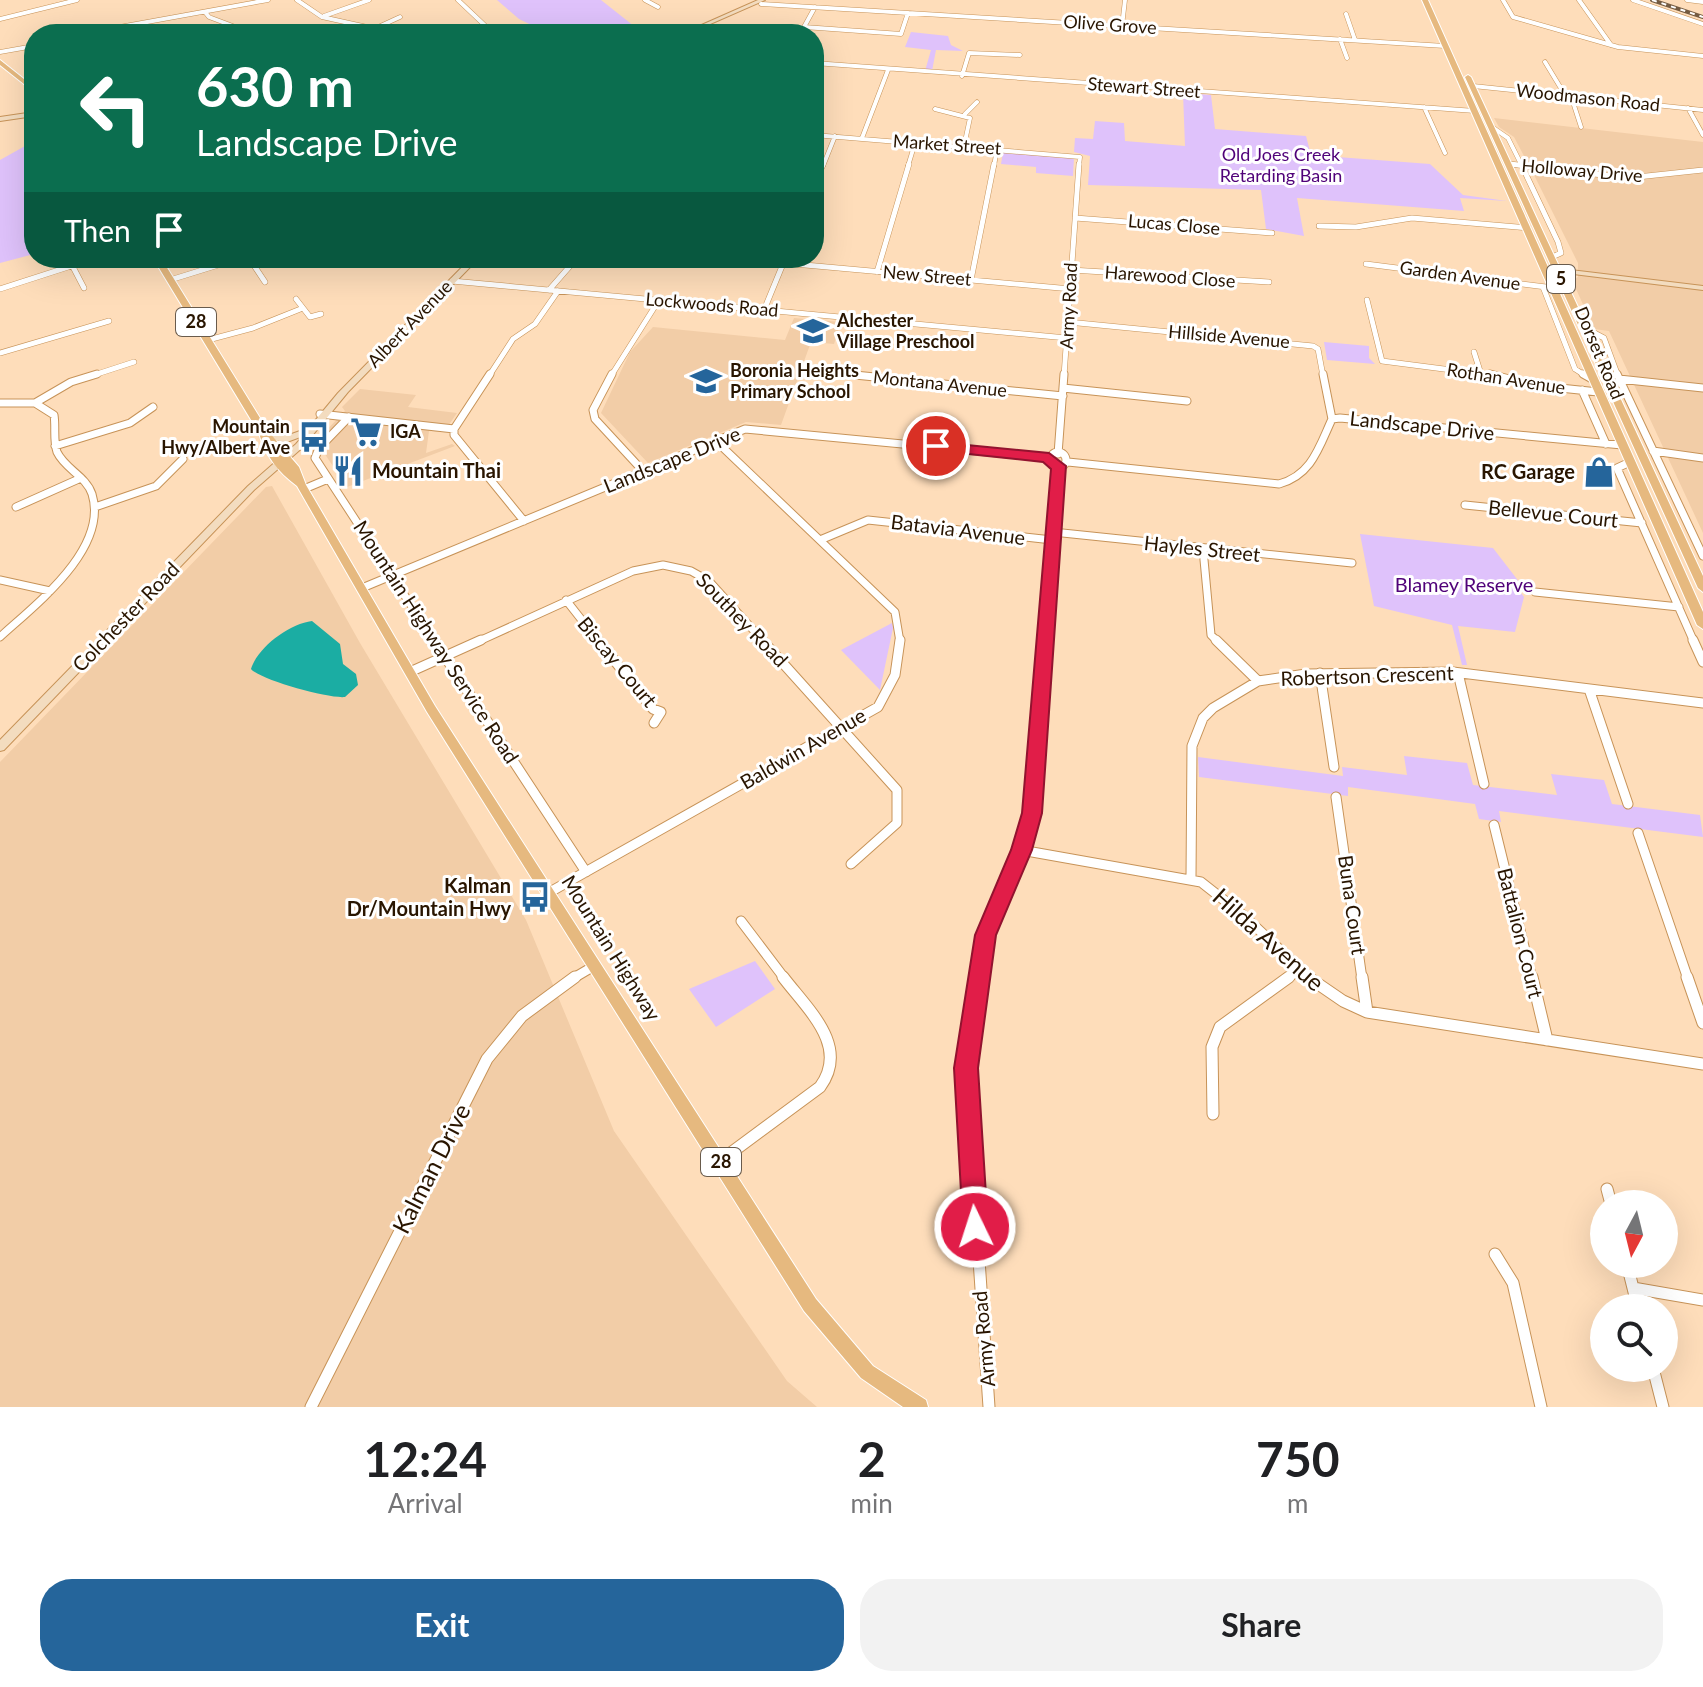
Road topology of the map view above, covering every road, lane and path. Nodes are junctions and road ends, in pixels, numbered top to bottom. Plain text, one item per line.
1 (77, 0) edge
2 (268, 0) edge
3 (297, 0) edge
4 (369, 0) edge
5 (458, 0) edge
6 (645, 0) edge
7 (1125, 0) edge
8 (1425, 0) edge
9 (1503, 0) edge
10 (1579, 0) edge
11 (1633, 0) edge
12 (1687, 0) edge
13 (760, 1) edge
14 (1703, 2) edge
15 (658, 7) dead end
16 (815, 7) junction
17 (205, 12) junction
18 (908, 13) junction
19 (1346, 14) dead end
20 (322, 17) junction
21 (400, 17) dead end
22 (0, 19) edge
23 (138, 24) edge
24 (228, 24) edge
25 (356, 24) edge
26 (385, 24) edge
27 (483, 24) edge
28 (710, 24) edge
29 (806, 24) edge
30 (1703, 24) edge
31 (1122, 26) junction
32 (824, 28) edge
33 (1340, 39) junction
34 (1355, 40) junction
35 (1611, 46) junction
36 (24, 48) edge
37 (1446, 48) junction
38 (0, 52) edge
39 (1020, 55) dead end
40 (1703, 56) edge
41 (1347, 58) dead end
42 (0, 62) edge
43 (1545, 62) dead end
44 (824, 64) edge
45 (888, 70) junction
46 (962, 76) junction
47 (23, 81) edge
48 (1463, 85) junction
49 (1473, 86) junction
50 (1568, 96) junction
51 (977, 102) dead end
52 (1424, 107) junction
53 (1688, 108) junction
54 (935, 109) dead end
55 (1703, 110) edge
56 (1480, 111) junction
57 (965, 114) junction
58 (24, 115) edge
59 (0, 119) edge
60 (1492, 127) junction
61 (1581, 127) dead end
62 (824, 135) edge
63 (1703, 135) edge
64 (835, 136) junction
65 (862, 138) junction
66 (915, 143) junction
67 (964, 146) junction
68 (997, 149) junction
69 (1445, 153) dead end
70 (1080, 157) joint
71 (824, 159) edge
72 (1509, 164) junction
73 (1522, 165) junction
74 (1703, 170) edge
75 (1075, 218) junction
76 (1319, 226) dead end
77 (1528, 228) junction
78 (1272, 233) dead end
79 (1552, 257) junction
80 (1366, 264) dead end
81 (824, 266) edge
82 (63, 268) edge
83 (74, 268) edge
84 (163, 268) edge
85 (209, 268) edge
86 (256, 268) edge
87 (465, 268) edge
88 (568, 268) edge
89 (781, 268) edge
90 (1545, 269) junction
91 (1071, 270) junction
92 (1557, 270) junction
93 (877, 272) junction
94 (170, 280) junction
95 (971, 280) junction
96 (452, 281) junction
97 (265, 282) dead end
98 (1269, 282) dead end
99 (1543, 287) junction
100 (84, 288) dead end
101 (1554, 288) junction
102 (1703, 288) edge
103 (0, 289) edge
104 (1071, 289) junction
105 (549, 290) junction
106 (558, 291) junction
107 (296, 299) dead end
108 (659, 300) junction
109 (1367, 300) dead end
110 (303, 308) junction
111 (764, 310) junction
112 (321, 314) dead end
113 (109, 321) dead end
114 (1068, 322) junction
115 (238, 326) dead end
116 (1583, 327) junction
117 (1571, 329) junction
118 (231, 334) junction
119 (1067, 338) junction
120 (208, 340) junction
121 (1474, 352) dead end
122 (0, 353) edge
123 (134, 362) dead end
124 (818, 371) dead end
125 (1480, 371) junction
126 (1592, 379) junction
127 (1619, 379) junction
128 (1703, 388) edge
129 (1582, 390) junction
130 (1063, 392) junction
131 (1598, 392) junction
132 (1187, 401) dead end
133 (0, 403) edge
134 (35, 403) junction
135 (153, 407) dead end
136 (323, 414) junction
137 (349, 417) junction
138 (1332, 419) junction
139 (454, 429) junction
140 (300, 434) junction
141 (266, 435) junction
142 (716, 441) junction
143 (1606, 444) junction
144 (1622, 445) junction
145 (55, 446) junction
146 (1637, 446) junction
147 (1653, 451) junction
148 (1058, 454) junction
149 (281, 458) junction
150 (1049, 458) junction
151 (1703, 458) edge
152 (183, 459) dead end
153 (1630, 462) junction
154 (1064, 464) junction
155 (643, 471) junction
156 (81, 478) junction
157 (328, 479) junction
158 (302, 487) junction
159 (1465, 505) dead end
160 (16, 507) dead end
161 (95, 507) junction
162 (524, 521) junction
163 (1642, 523) junction
164 (1053, 536) junction
165 (1648, 536) junction
166 (820, 540) junction
167 (1203, 549) junction
168 (1672, 556) junction
169 (1703, 556) edge
170 (1352, 563) dead end
171 (393, 575) junction
172 (1702, 579) edge
173 (0, 580) edge
174 (362, 588) junction
175 (50, 591) junction
176 (1535, 592) dead end
177 (566, 600) junction
178 (1679, 607) junction
179 (1703, 625) edge
180 (0, 637) edge
181 (444, 656) junction
182 (1703, 662) edge
183 (412, 671) junction
184 (1320, 673) junction
185 (1458, 673) junction
186 (1258, 681) junction
187 (1589, 689) junction
188 (1703, 703) edge
189 (654, 723) dead end
190 (842, 728) junction
191 (0, 747) edge
192 (1334, 767) dead end
193 (1484, 784) dead end
194 (1336, 797) dead end
195 (1628, 804) dead end
196 (1494, 825) dead end
197 (1638, 833) dead end
198 (1021, 850) junction
199 (851, 864) dead end
200 (586, 872) junction
201 (1191, 878) junction
202 (550, 892) junction
203 (741, 921) dead end
204 (594, 966) junction
205 (1299, 970) junction
206 (1367, 1012) junction
207 (1703, 1023) edge
208 (1547, 1040) junction
209 (1703, 1064) edge
210 (1213, 1114) dead end
211 (720, 1161) junction
212 (1495, 1254) dead end
213 (1630, 1278) edge
214 (1633, 1288) junction
215 (1634, 1294) edge
216 (1703, 1300) edge
217 (1657, 1382) edge
218 (311, 1407) edge
219 (919, 1407) edge
220 (989, 1407) edge
221 (1541, 1407) edge
222 (1663, 1407) edge

1 - 22 street
2 - 17 street
3 - 20 street
4 - 20 street
5 - 27 street
6 - 15 street
7 - 31 street
8 - 37 main road, Dorset Road / 5
9 - 35 street
10 - 35 street
11 - 30 street
12 - 14 street
13 - 16 street, Olive Grove
13 - 28 main road
16 - 18 street, Olive Grove
16 - 29 street
17 - 23 street
17 - 24 street
18 - 31 street, Olive Grove
18 - 32 street
19 - 34 street
20 - 25 street
21 - 26 street
31 - 33 street, Olive Grove
33 - 34 street, Olive Grove
33 - 41 street
34 - 37 street, Olive Grove
35 - 40 street
36 - 38 street
37 - 48 main road, Dorset Road / 5
37 - 49 main road, Dorset Road / 5
39 - 46 street
42 - 47 main road
43 - 50 street
44 - 45 street, Stewart Street
45 - 46 street, Stewart Street
45 - 65 street
46 - 52 street, Stewart Street
48 - 49 main road
48 - 56 main road, Dorset Road / 5
49 - 50 street, Woodmason Road
49 - 56 main road, Dorset Road / 5
50 - 53 street, Woodmason Road
50 - 61 street
51 - 57 street
52 - 56 street, Stewart Street
52 - 69 street
53 - 55 street, Woodmason Road
53 - 63 street
54 - 57 street
56 - 60 main road, Dorset Road / 5
56 - 77 main road, Dorset Road / 5
57 - 67 street
58 - 59 main road
60 - 72 main road, Dorset Road / 5
60 - 73 street
62 - 64 street, Market Street
64 - 65 street, Market Street
64 - 71 street
65 - 66 street, Market Street
66 - 67 street, Market Street
66 - 93 street
67 - 68 street, Market Street
68 - 70 street, Market Street
68 - 95 street
70 - 75 street, Army Road
72 - 73 street, Holloway Drive
72 - 79 main road, Dorset Road / 5
73 - 74 street, Holloway Drive
73 - 79 street
75 - 78 street, Lucas Close
75 - 91 street, Army Road
76 - 77 street
77 - 90 main road, Dorset Road / 5
79 - 92 main road, Dorset Road / 5
80 - 99 street, Garden Avenue
81 - 93 street, New Street
82 - 103 street
83 - 100 street
84 - 94 main road, Mountain Highway / 28
85 - 94 street
86 - 97 street
87 - 96 main road, Albert Avenue
88 - 105 street
89 - 111 street
90 - 92 main road
90 - 101 main road, Dorset Road / 5
91 - 98 street, Harewood Close
91 - 104 street, Army Road
92 - 102 main road
92 - 116 main road, Dorset Road / 5
93 - 95 street, New Street
94 - 120 main road, Mountain Highway / 28
95 - 104 street, New Street
96 - 105 street, Lockwoods Road
96 - 136 main road, Albert Avenue
99 - 101 street, Garden Avenue
99 - 126 street
101 - 117 main road, Dorset Road / 5
104 - 114 street, Army Road
105 - 106 street, Lockwoods Road
106 - 108 street, Lockwoods Road
106 - 139 street
107 - 110 street
108 - 111 street, Lockwoods Road
108 - 155 street
109 - 125 street, Rothan Avenue
110 - 112 street
110 - 118 street
111 - 119 street, Lockwoods Road
113 - 122 street
114 - 119 street, Army Road
114 - 138 street, Hillside Avenue
115 - 118 street
116 - 117 main road
116 - 127 street
116 - 146 main road, Dorset Road / 5
117 - 126 main road, Dorset Road / 5
118 - 120 street
119 - 130 street, Army Road
120 - 141 main road, Mountain Highway / 28
121 - 125 street
123 - 134 street
124 - 130 street, Montana Avenue
125 - 129 street, Rothan Avenue
126 - 131 main road, Dorset Road / 5
127 - 128 street
127 - 147 street
129 - 131 street, Rothan Avenue
129 - 143 street
130 - 132 street, Montana Avenue
130 - 148 street, Army Road
131 - 144 main road, Dorset Road / 5
133 - 134 street
134 - 145 street
135 - 145 street
136 - 137 street
136 - 140 main road, Albert Avenue
136 - 149 main road, Albert Avenue
137 - 139 street
137 - 157 street, Mountain Highway Service Road
138 - 143 street, Landscape Drive
138 - 154 street, Landscape Drive
139 - 162 street
140 - 141 main road
140 - 149 main road, Albert Avenue
141 - 149 main road, Mountain Highway / 28
142 - 150 street, Landscape Drive
142 - 155 street, Landscape Drive
142 - 166 street, Baldwin Avenue
143 - 144 street, Landscape Drive
144 - 146 main road
144 - 153 main road, Dorset Road / 5
145 - 156 street
146 - 172 main road, Dorset Road / 5
147 - 151 street
147 - 169 street
148 - 150 street
148 - 154 street
149 - 158 main road, Mountain Highway / 28
149 - 191 main road, Colchester Road
150 - 154 street
152 - 161 street
153 - 163 street
153 - 168 main road, Dorset Road / 5
154 - 164 street, Army Road
155 - 162 street, Landscape Drive
156 - 160 street
156 - 161 street
157 - 158 street
157 - 171 street, Mountain Highway Service Road
158 - 174 main road, Mountain Highway / 28
159 - 163 street, Bellevue Court
161 - 175 street
162 - 171 street, Landscape Drive
163 - 165 street
164 - 166 street, Batavia Avenue
164 - 167 street, Hayles Street
164 - 198 street, Army Road
165 - 168 street
165 - 178 street
166 - 190 street, Baldwin Avenue
167 - 170 street, Hayles Street
167 - 186 street
168 - 179 main road, Dorset Road / 5
171 - 174 street, Landscape Drive
171 - 181 street, Mountain Highway Service Road
173 - 175 street
174 - 183 main road, Mountain Highway / 28
175 - 180 street
176 - 178 street
177 - 181 street, Southey Road
177 - 189 street, Biscay Court
177 - 190 street, Southey Road
178 - 182 street
181 - 183 street, Southey Road
181 - 200 street, Mountain Highway Service Road
183 - 202 main road, Mountain Highway / 28
184 - 185 street, Robertson Crescent
184 - 186 street, Robertson Crescent
184 - 192 street
185 - 187 street, Robertson Crescent
185 - 193 street
186 - 201 street, Robertson Crescent
187 - 188 street, Robertson Crescent
187 - 195 street
190 - 199 street, Southey Road
190 - 200 street, Baldwin Avenue
194 - 206 street, Buna Court
196 - 208 street, Battalion Court
197 - 207 street
198 - 201 street, Hilda Avenue
198 - 220 street, Army Road
200 - 202 street, Baldwin Avenue
201 - 205 street, Hilda Avenue
202 - 204 main road, Mountain Highway / 28
203 - 211 street
204 - 211 main road, Mountain Highway / 28
204 - 218 street, Kalman Drive
205 - 206 street, Hilda Avenue
205 - 210 street
206 - 208 street, Hilda Avenue
208 - 209 street, Hilda Avenue
211 - 219 main road, Mountain Highway / 28
212 - 221 street
213 - 214 street
214 - 215 street
214 - 216 street
217 - 222 street

